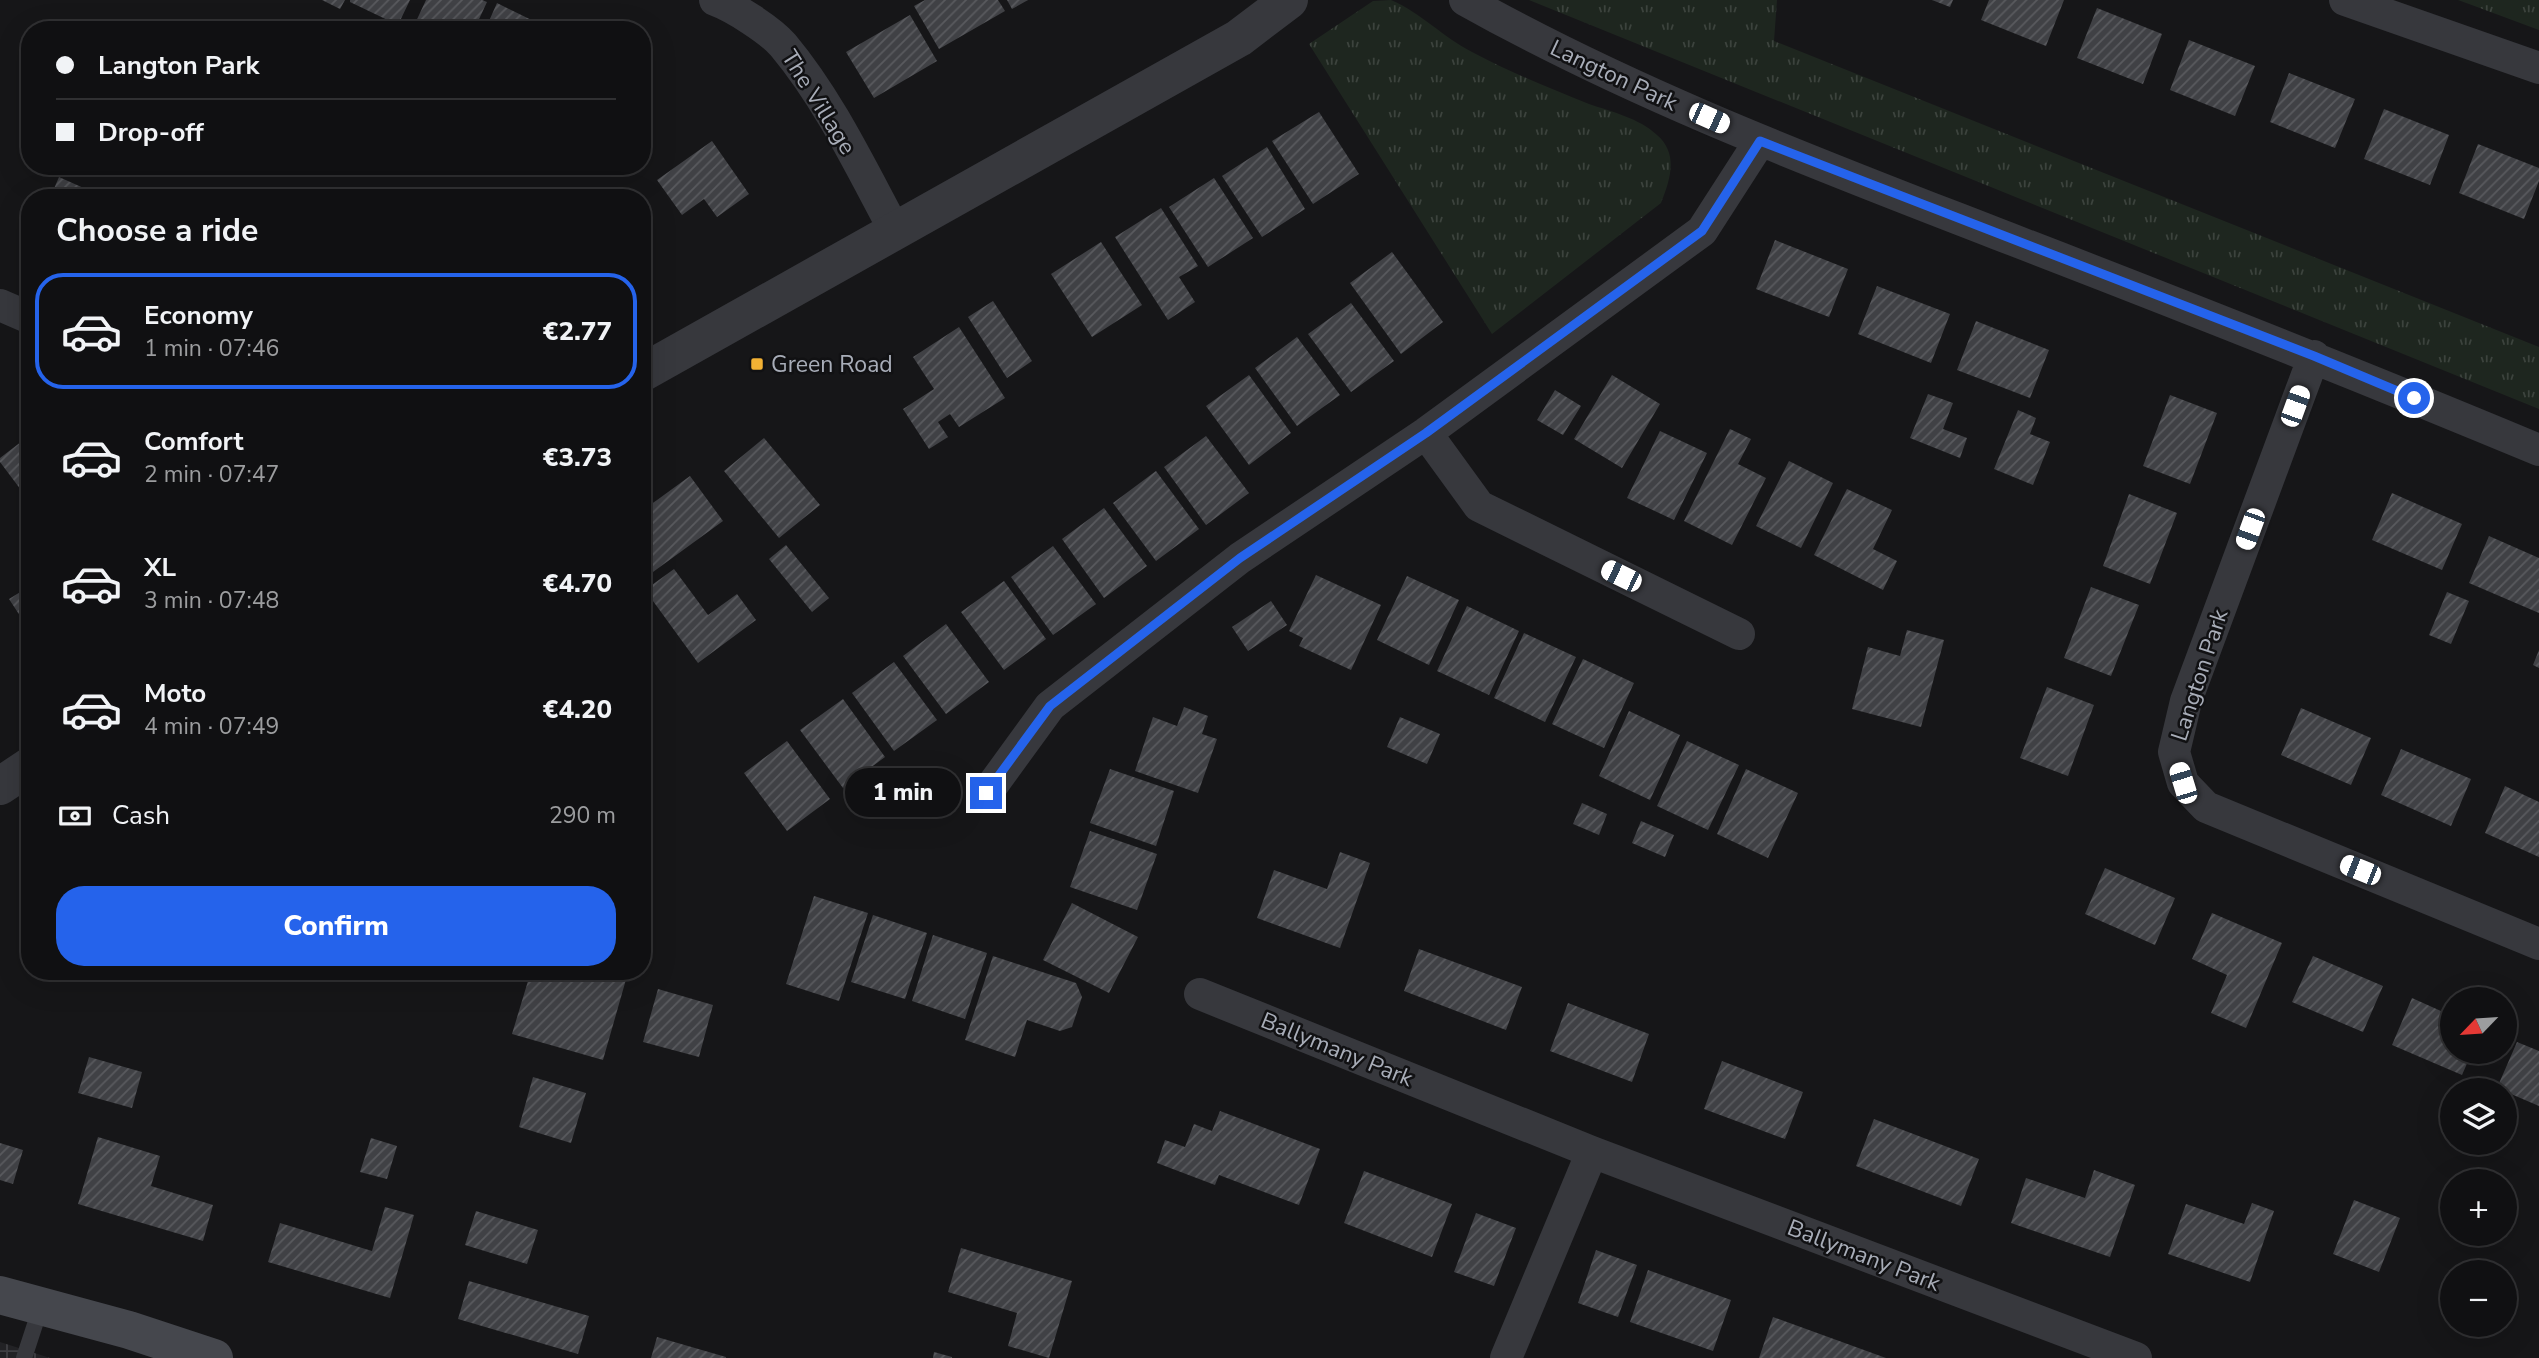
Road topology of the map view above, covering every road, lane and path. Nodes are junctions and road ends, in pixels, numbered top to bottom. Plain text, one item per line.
1 (715, 0) edge
2 (1289, 0) edge
3 (1465, 0) edge
4 (2345, 0) edge
5 (2539, 68) edge
6 (1760, 141) junction
7 (895, 231) junction
8 (0, 305) edge
9 (21, 314) edge
10 (2314, 356) junction
11 (651, 368) edge
12 (1426, 433) junction
13 (2539, 450) edge
14 (1739, 634) dead end
15 (21, 772) edge
16 (0, 786) edge
17 (986, 793) dead end
18 (2539, 944) edge
19 (1200, 994) dead end
20 (1592, 1152) junction
21 (0, 1295) edge
22 (41, 1306) junction
23 (27, 1357) edge
24 (214, 1358) edge
25 (1506, 1358) edge
26 (2136, 1358) edge

1 - 7 street, The Village
2 - 7 street
3 - 6 street, Langton Park
4 - 5 street
6 - 10 street, Langton Park
6 - 12 street
7 - 11 street
8 - 9 street
10 - 13 street, Langton Park
10 - 18 street, Langton Park
12 - 14 street
12 - 17 street
15 - 16 street
19 - 20 street, Ballymany Park
20 - 25 street
20 - 26 street, Ballymany Park
21 - 22 main road
22 - 23 lane
22 - 24 main road

